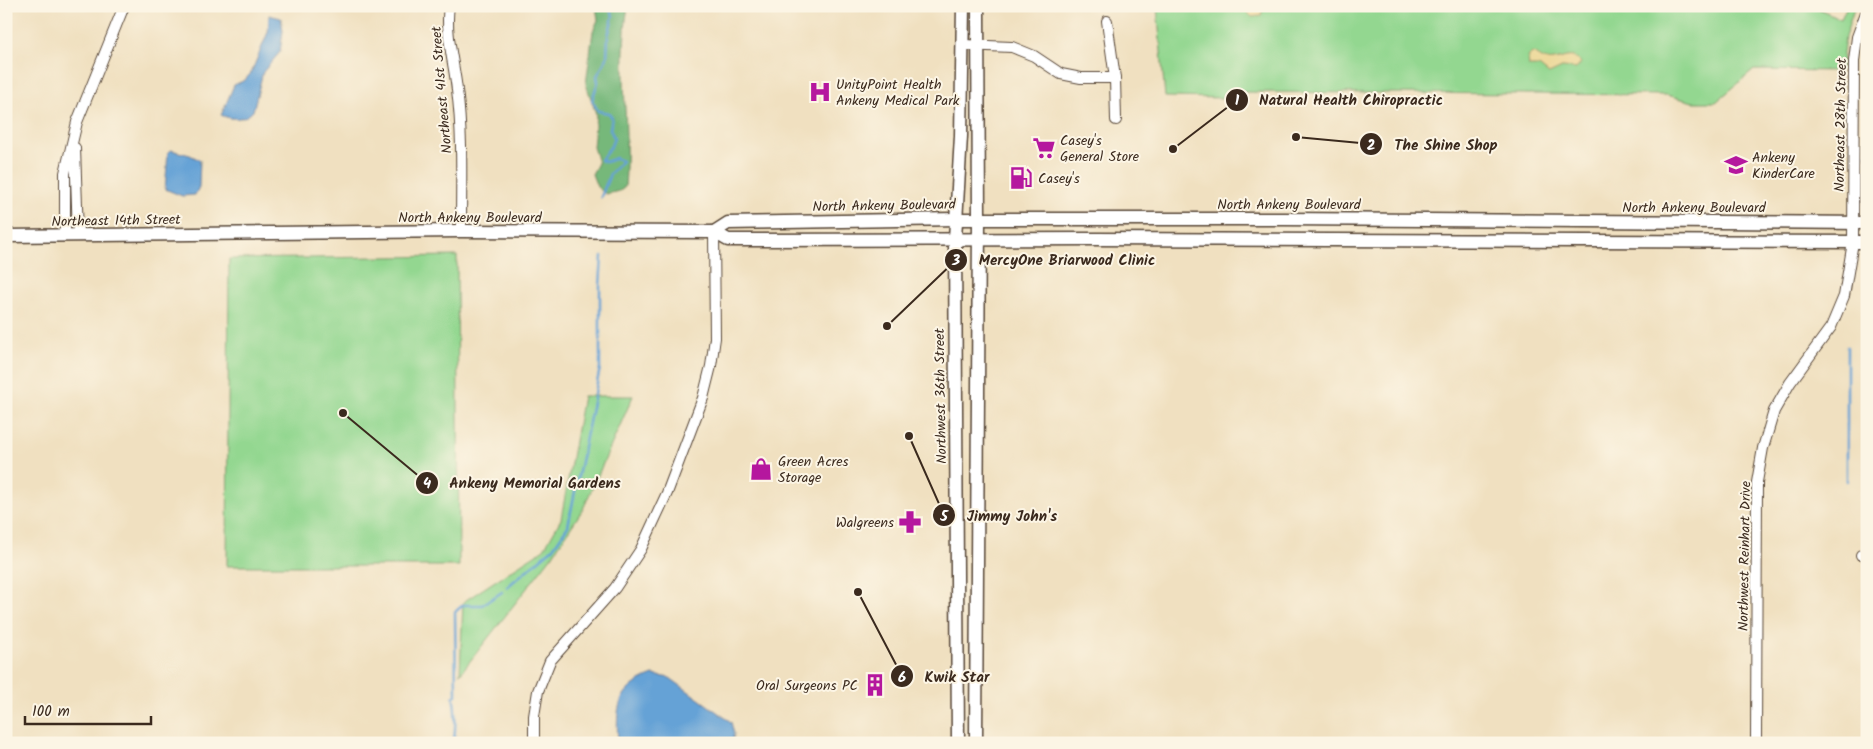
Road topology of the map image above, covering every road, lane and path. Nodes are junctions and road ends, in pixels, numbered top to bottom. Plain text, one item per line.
1 (124, 6) edge
2 (449, 6) edge
3 (963, 6) edge
4 (978, 6) edge
5 (1867, 10) edge
6 (1107, 21) dead end
7 (963, 45) junction
8 (978, 45) junction
9 (1115, 78) junction
10 (1116, 120) dead end
11 (74, 139) junction
12 (1853, 223) junction
13 (1867, 223) edge
14 (955, 229) junction
15 (979, 229) junction
16 (461, 231) junction
17 (714, 232) junction
18 (226, 234) joint
19 (65, 235) junction
20 (78, 235) junction
21 (6, 236) edge
22 (1853, 242) junction
23 (1867, 242) edge
24 (534, 743) edge
25 (958, 743) edge
26 (976, 743) edge
27 (1756, 743) edge

1 - 11 street
2 - 16 street, Northeast 41st Street
3 - 7 main road, Northwest 36th Street
4 - 8 main road
5 - 12 street, Northeast 28th Street
6 - 9 street
7 - 8 street
7 - 14 main road, Northwest 36th Street
8 - 9 street
8 - 15 main road
9 - 10 street
11 - 19 street
11 - 20 street
12 - 13 main road, North Ankeny Boulevard
12 - 15 main road, North Ankeny Boulevard
12 - 22 street, Northeast 28th Street
14 - 15 main road, North Ankeny Boulevard
14 - 15 main road, North Ankeny Boulevard
14 - 17 main road, North Ankeny Boulevard
14 - 17 main road, North Ankeny Boulevard
14 - 25 main road, Northwest 36th Street
15 - 22 main road, North Ankeny Boulevard
15 - 26 main road
16 - 17 main road, North Ankeny Boulevard
16 - 18 main road, North Ankeny Boulevard
17 - 24 street
18 - 20 main road, Northeast 14th Street
19 - 20 main road, Northeast 14th Street
19 - 21 main road, Northeast 14th Street
22 - 23 main road, North Ankeny Boulevard
22 - 27 street, Northwest Reinhart Drive

